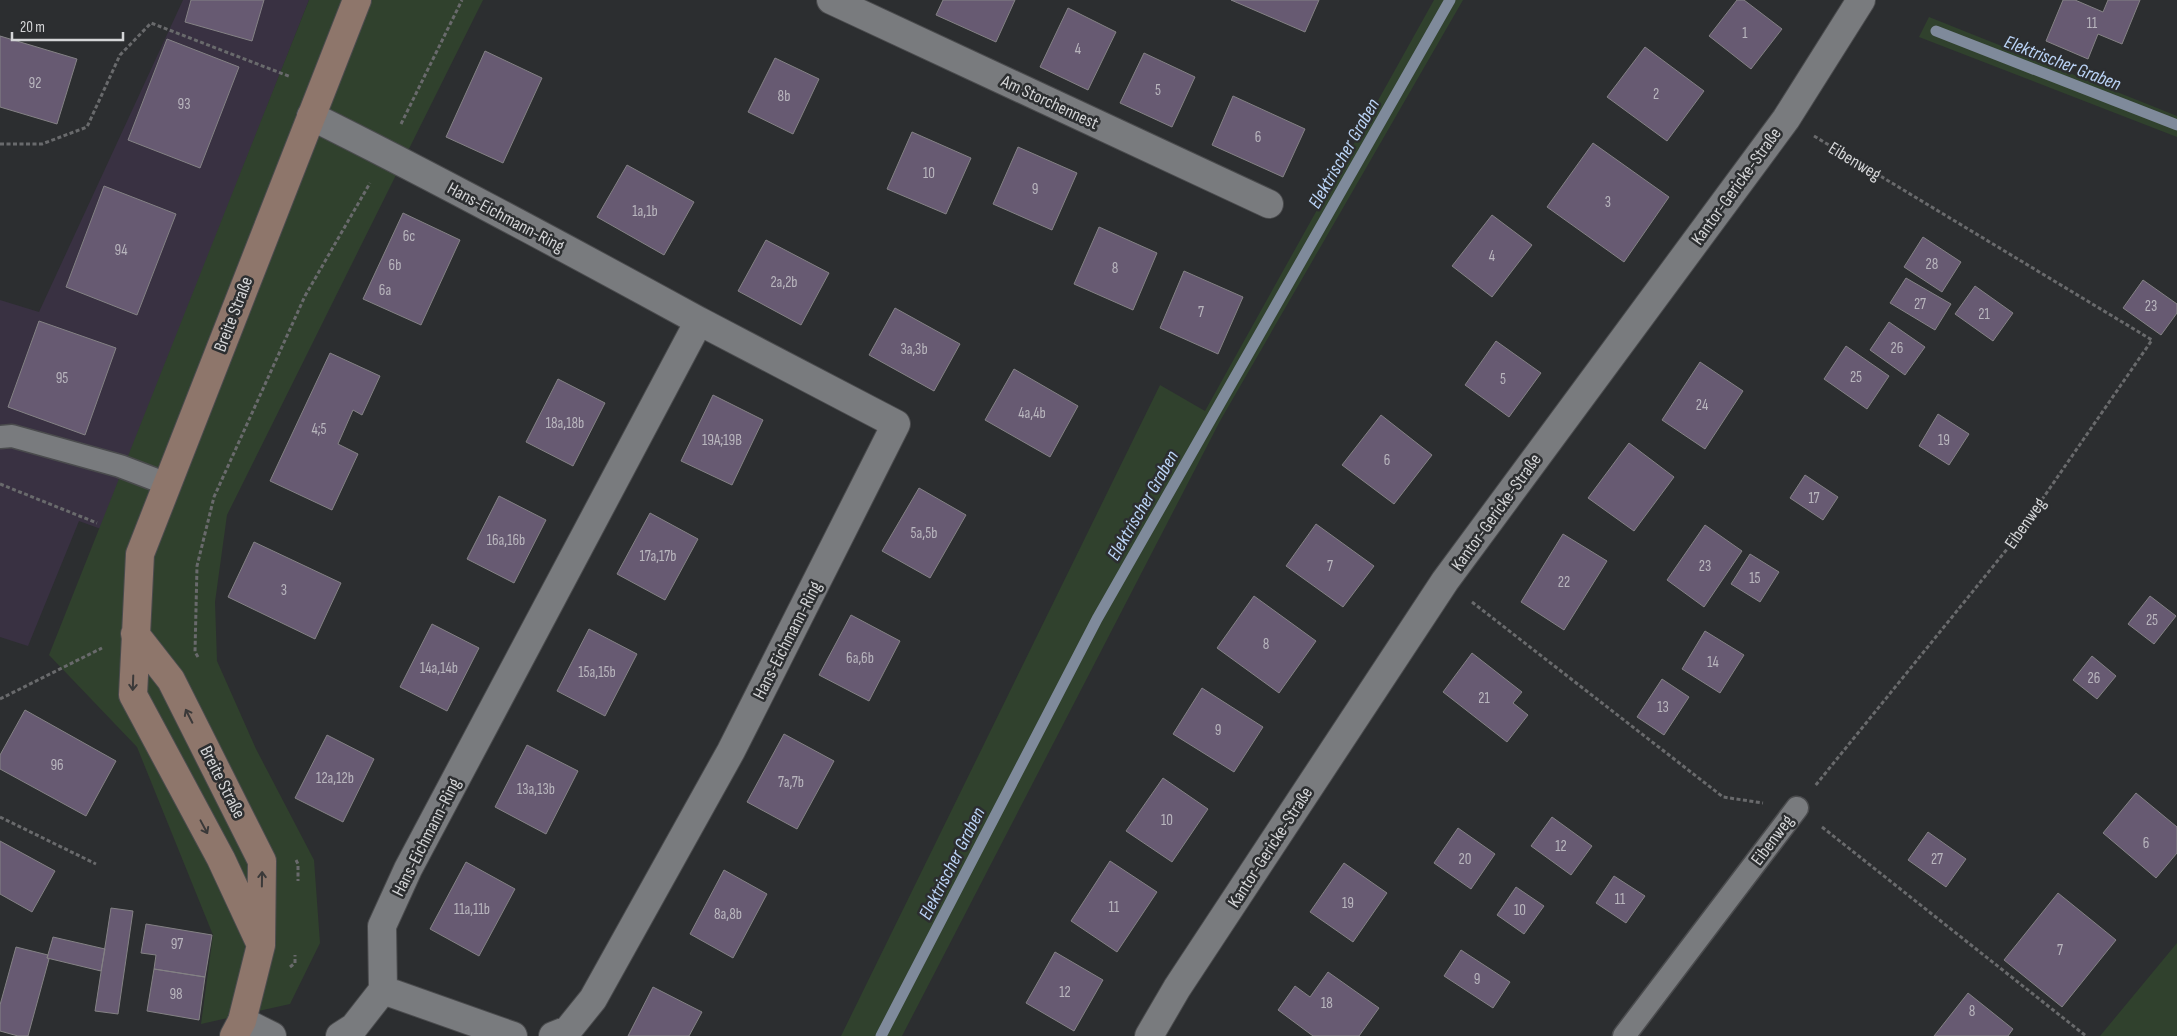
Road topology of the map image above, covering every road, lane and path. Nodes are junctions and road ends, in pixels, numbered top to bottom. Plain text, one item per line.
1 (356, 0) edge
2 (462, 0) edge
3 (831, 0) edge
4 (1861, 0) edge
5 (322, 88) junction
6 (311, 116) junction
7 (1786, 119) junction
8 (0, 144) edge
9 (387, 154) junction
10 (1269, 204) dead end
11 (699, 322) junction
12 (0, 437) edge
13 (0, 484) edge
14 (167, 484) junction
15 (97, 523) dead end
16 (135, 634) junction
17 (200, 661) dead end
18 (0, 699) edge
19 (1797, 808) joint
20 (0, 817) edge
21 (294, 855) dead end
22 (96, 864) dead end
23 (298, 884) dead end
24 (261, 945) junction
25 (295, 953) dead end
26 (288, 970) dead end
27 (383, 990) junction
28 (238, 1029) edge
29 (272, 1036) edge
30 (340, 1036) edge
31 (513, 1036) edge
32 (553, 1036) edge
33 (1149, 1036) edge
34 (1624, 1036) edge

1 - 5 main road, Breite Straße
2 - 9 path
3 - 10 street, Am Storchennest
4 - 7 street, Kantor-Gericke-Straße
5 - 6 main road, Breite Straße
5 - 8 path
6 - 9 street, Hans-Eichmann-Ring
6 - 14 main road, Breite Straße
7 - 19 path, Eibenweg
7 - 33 street, Kantor-Gericke-Straße
9 - 11 street, Hans-Eichmann-Ring
9 - 17 path
11 - 27 street, Hans-Eichmann-Ring
11 - 32 street, Hans-Eichmann-Ring
12 - 14 lane
13 - 15 path
14 - 16 main road, Breite Straße
16 - 18 path
16 -> 24 main road, Breite Straße
24 -> 16 main road, Breite Straße
19 - 34 lane, Eibenweg
20 - 22 path
21 - 23 path
24 - 28 main road, Breite Straße
25 - 26 path
27 - 30 street
27 - 31 street
28 - 29 street

